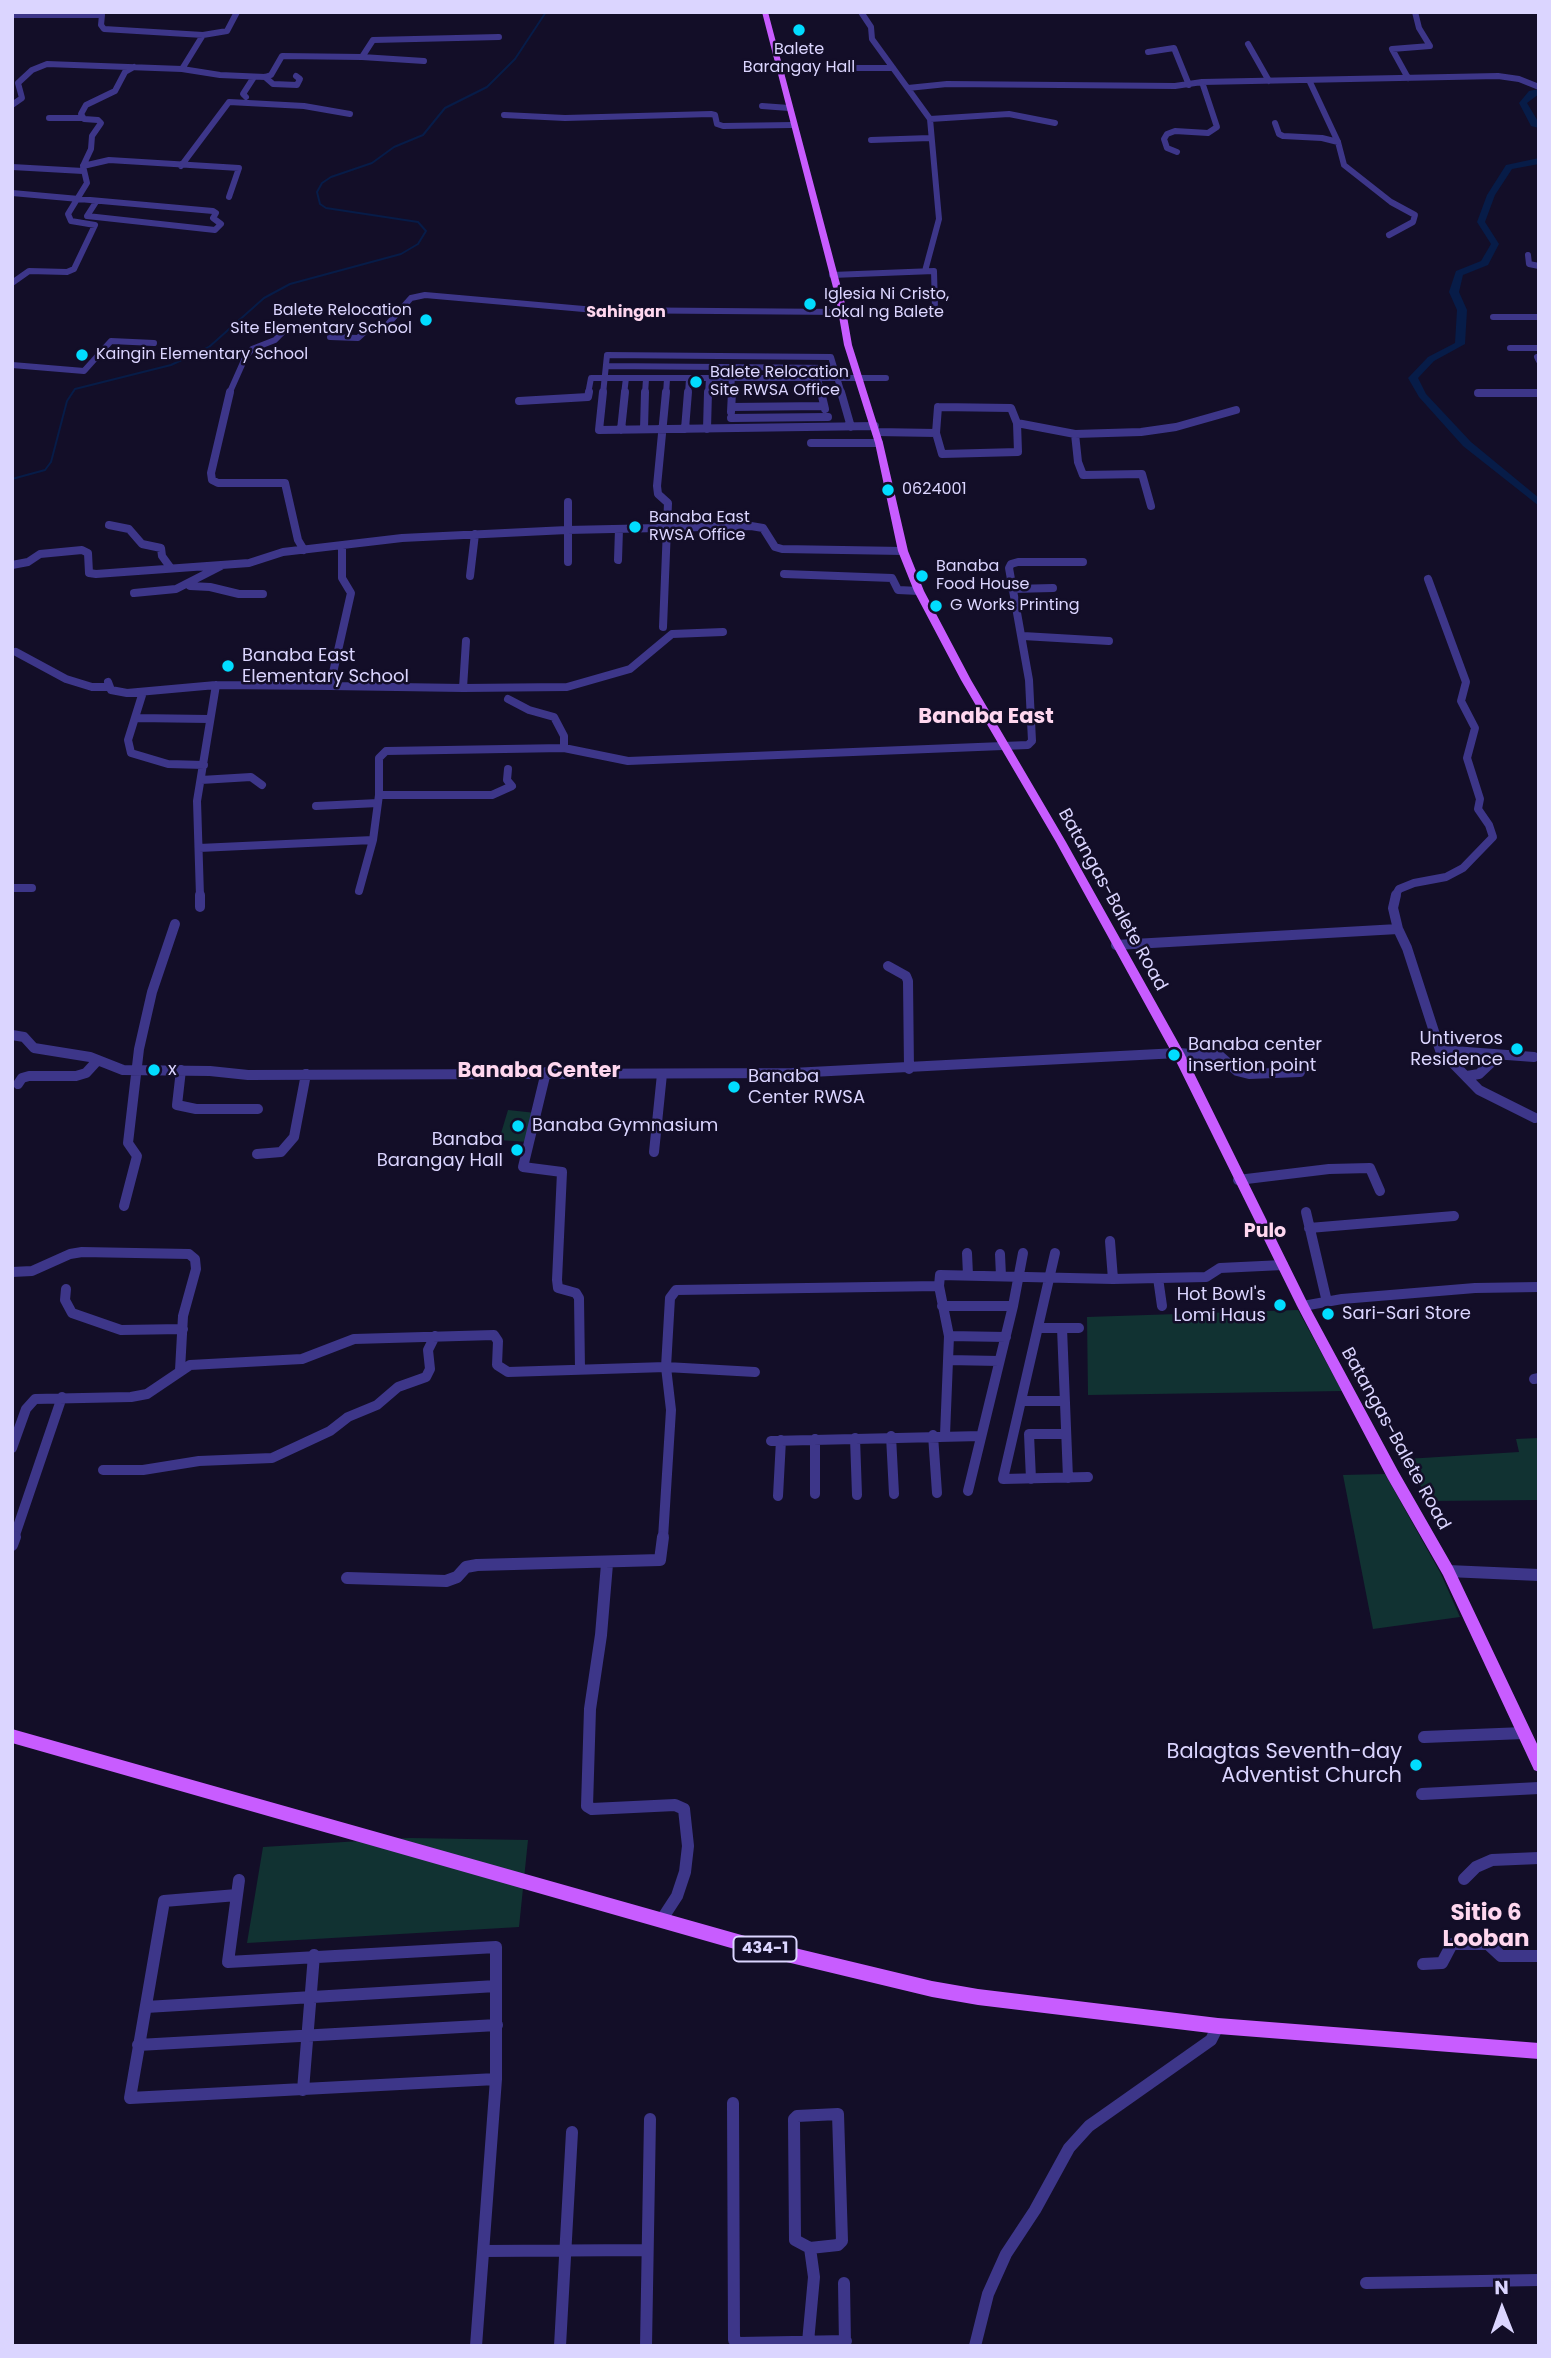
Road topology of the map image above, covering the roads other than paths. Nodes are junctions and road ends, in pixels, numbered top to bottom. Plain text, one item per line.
1 (237, 12) edge
2 (765, 12) edge
3 (861, 12) edge
4 (1415, 12) edge
5 (26, 13) edge
6 (12, 15) edge
7 (203, 35) junction
8 (499, 37) dead end
9 (1248, 44) dead end
10 (283, 47) dead end
11 (1148, 52) dead end
12 (292, 56) junction
13 (362, 57) junction
14 (424, 61) dead end
15 (134, 67) junction
16 (857, 68) dead end
17 (893, 68) junction
18 (182, 69) junction
19 (296, 76) dead end
20 (254, 77) junction
21 (265, 77) junction
22 (1408, 78) junction
23 (1309, 80) junction
24 (1269, 81) junction
25 (1202, 82) junction
26 (15, 83) edge
27 (1189, 85) junction
28 (1539, 87) edge
29 (908, 88) junction
30 (246, 96) dead end
31 (12, 105) edge
32 (762, 106) dead end
33 (789, 108) junction
34 (350, 114) dead end
35 (504, 115) dead end
36 (49, 118) dead end
37 (82, 118) junction
38 (930, 119) junction
39 (1055, 123) dead end
40 (1275, 123) dead end
41 (793, 125) junction
42 (930, 138) junction
43 (871, 140) dead end
44 (1338, 142) junction
45 (1177, 152) dead end
46 (181, 166) junction
47 (12, 167) edge
48 (83, 168) junction
49 (12, 193) edge
50 (229, 197) dead end
51 (77, 201) junction
52 (96, 202) junction
53 (121, 204) junction
54 (142, 206) junction
55 (162, 207) junction
56 (184, 209) junction
57 (204, 211) junction
58 (110, 219) junction
59 (131, 222) junction
60 (152, 224) junction
61 (173, 226) junction
62 (192, 228) junction
63 (1389, 235) dead end
64 (1528, 255) dead end
65 (1539, 266) edge
66 (925, 271) junction
67 (832, 275) junction
68 (12, 283) edge
69 (934, 309) dead end
70 (842, 312) junction
71 (1493, 317) dead end
72 (1539, 317) edge
73 (285, 330) dead end
74 (330, 337) dead end
75 (154, 343) dead end
76 (1510, 348) dead end
77 (1539, 348) edge
78 (733, 357) junction
79 (12, 365) edge
80 (606, 366) junction
81 (733, 367) junction
82 (834, 368) junction
83 (605, 378) junction
84 (626, 378) junction
85 (886, 378) dead end
86 (646, 379) junction
87 (667, 379) junction
88 (689, 379) junction
89 (709, 379) junction
90 (732, 379) junction
91 (818, 379) junction
92 (837, 379) junction
93 (860, 379) junction
94 (1478, 393) dead end
95 (1539, 393) edge
96 (519, 401) dead end
97 (824, 405) junction
98 (732, 407) junction
99 (1236, 410) dead end
100 (828, 417) junction
101 (731, 418) junction
102 (1017, 423) junction
103 (851, 427) junction
104 (730, 428) junction
105 (831, 428) junction
106 (644, 429) junction
107 (664, 429) junction
108 (685, 429) junction
109 (707, 429) junction
110 (621, 430) junction
111 (936, 433) junction
112 (877, 434) junction
113 (1075, 434) junction
114 (811, 443) dead end
115 (568, 502) dead end
116 (1151, 506) dead end
117 (109, 525) dead end
118 (666, 528) junction
119 (620, 529) junction
120 (567, 530) junction
121 (475, 534) junction
122 (342, 547) junction
123 (304, 550) junction
124 (903, 551) junction
125 (618, 560) dead end
126 (568, 562) dead end
127 (1083, 562) dead end
128 (225, 564) junction
129 (12, 565) edge
130 (170, 567) junction
131 (784, 574) dead end
132 (471, 576) dead end
133 (1428, 579) dead end
134 (186, 586) junction
135 (1053, 588) dead end
136 (1012, 589) junction
137 (919, 591) junction
138 (134, 593) dead end
139 (263, 594) dead end
140 (663, 627) dead end
141 (723, 632) dead end
142 (1023, 636) junction
143 (466, 641) dead end
144 (1109, 641) dead end
145 (16, 652) dead end
146 (216, 685) junction
147 (330, 686) junction
148 (463, 688) junction
149 (143, 692) junction
150 (508, 699) dead end
151 (136, 718) junction
152 (209, 719) junction
153 (564, 748) junction
154 (1004, 748) junction
155 (204, 765) junction
156 (508, 769) dead end
157 (201, 780) junction
158 (262, 785) dead end
159 (379, 799) junction
160 (316, 806) dead end
161 (373, 840) junction
162 (199, 848) junction
163 (12, 888) edge
164 (32, 888) dead end
165 (359, 891) dead end
166 (200, 907) dead end
167 (175, 924) dead end
168 (1398, 929) junction
169 (1116, 945) junction
170 (888, 966) dead end
171 (12, 1035) edge
172 (1440, 1050) junction
173 (1178, 1053) junction
174 (1498, 1056) junction
175 (1534, 1057) dead end
176 (97, 1061) junction
177 (138, 1069) junction
178 (909, 1069) junction
179 (181, 1070) junction
180 (546, 1072) junction
181 (1300, 1072) dead end
182 (306, 1074) junction
183 (662, 1074) junction
184 (1467, 1076) junction
185 (18, 1084) dead end
186 (258, 1109) dead end
187 (1535, 1118) dead end
188 (654, 1152) dead end
189 (257, 1154) dead end
190 (1238, 1180) junction
191 (1380, 1191) dead end
192 (124, 1206) dead end
193 (1306, 1212) dead end
194 (1454, 1216) dead end
195 (1310, 1228) junction
196 (1110, 1241) dead end
197 (967, 1253) dead end
198 (1023, 1253) dead end
199 (1055, 1253) dead end
200 (1000, 1254) dead end
201 (1283, 1265) junction
202 (12, 1272) edge
203 (968, 1275) junction
204 (1000, 1276) junction
205 (1019, 1277) junction
206 (1049, 1277) junction
207 (1158, 1278) junction
208 (1113, 1279) junction
209 (939, 1286) junction
210 (1539, 1287) edge
211 (66, 1289) dead end
212 (1327, 1302) junction
213 (942, 1306) junction
214 (1013, 1306) junction
215 (1162, 1306) dead end
216 (1303, 1306) junction
217 (1038, 1328) junction
218 (1062, 1328) junction
219 (1079, 1328) dead end
220 (183, 1329) junction
221 (435, 1336) junction
222 (949, 1336) junction
223 (1006, 1337) junction
224 (948, 1360) junction
225 (999, 1361) junction
226 (666, 1367) junction
227 (580, 1369) junction
228 (180, 1370) junction
229 (755, 1372) dead end
230 (62, 1397) junction
231 (1021, 1401) junction
232 (1065, 1401) junction
233 (1066, 1434) junction
234 (939, 1435) junction
235 (891, 1436) junction
236 (981, 1436) junction
237 (855, 1438) junction
238 (814, 1439) junction
239 (12, 1448) edge
240 (103, 1470) dead end
241 (1088, 1477) dead end
242 (1068, 1478) junction
243 (1031, 1479) junction
244 (968, 1491) dead end
245 (937, 1493) dead end
246 (815, 1494) dead end
247 (894, 1494) dead end
248 (857, 1495) dead end
249 (778, 1496) dead end
250 (12, 1545) edge
251 (607, 1564) junction
252 (1448, 1571) junction
253 (1539, 1575) edge
254 (348, 1578) dead end
255 (1524, 1733) junction
256 (12, 1736) edge
257 (1424, 1737) dead end
258 (1539, 1765) edge
259 (1539, 1788) edge
260 (1422, 1794) dead end
261 (1539, 1858) edge
262 (1464, 1879) dead end
263 (239, 1880) dead end
264 (237, 1895) junction
265 (662, 1919) junction
266 (314, 1955) junction
267 (1539, 1956) edge
268 (1423, 1964) dead end
269 (496, 1986) junction
270 (312, 1998) junction
271 (146, 2007) junction
272 (497, 2025) junction
273 (1218, 2026) junction
274 (308, 2038) junction
275 (138, 2045) junction
276 (1539, 2051) edge
277 (496, 2079) junction
278 (303, 2090) junction
279 (733, 2104) dead end
280 (650, 2119) dead end
281 (572, 2132) dead end
282 (810, 2248) junction
283 (565, 2250) junction
284 (647, 2250) junction
285 (483, 2251) junction
286 (1539, 2280) edge
287 (844, 2283) dead end
288 (1366, 2283) dead end
289 (808, 2342) junction
290 (846, 2343) edge
291 (476, 2346) edge
292 (559, 2346) edge
293 (646, 2346) edge
294 (975, 2346) edge

1 - 7 street
2 - 33 main road, Batangas-Balete Road
3 - 17 street
4 - 22 street
5 - 6 street
5 - 7 street
7 - 18 street
8 - 13 street
9 - 24 street
10 - 12 street
11 - 27 street
12 - 13 street
12 - 21 street
13 - 14 street
15 - 18 street
15 - 26 street
15 - 37 street
16 - 17 street
17 - 29 street
18 - 20 street
19 - 21 street
20 - 21 street
20 - 30 street
22 - 23 street
22 - 28 street
23 - 24 street
23 - 44 street
24 - 25 street
25 - 27 street
25 - 45 street
26 - 31 street
27 - 29 street
29 - 38 street
32 - 33 street
33 - 41 main road, Batangas-Balete Road
34 - 46 street
35 - 41 street
36 - 37 street
37 - 48 street
38 - 39 street
38 - 42 street
40 - 44 street
41 - 67 main road, Batangas-Balete Road
42 - 43 street
42 - 66 street
44 - 63 street
46 - 48 street
46 - 50 street
47 - 48 street
48 - 51 street
49 - 51 street
51 - 52 street
51 - 68 street
52 - 53 street
52 - 58 street
53 - 54 street
53 - 58 street
54 - 55 street
54 - 59 street
55 - 56 street
55 - 60 street
56 - 57 street
56 - 61 street
57 - 62 street
57 - 62 street
58 - 59 street
59 - 60 street
60 - 61 street
61 - 62 street
64 - 65 street
66 - 67 street
66 - 69 street
67 - 70 main road, Batangas-Balete Road
70 - 74 street
70 - 93 main road, Batangas-Balete Road
71 - 72 street
73 - 123 street
75 - 79 street
76 - 77 street
78 - 80 street
78 - 81 street
78 - 82 street
80 - 81 street
80 - 83 street
81 - 82 street
81 - 90 street
82 - 92 street
83 - 84 street
83 - 96 street
83 - 110 street
84 - 86 street
84 - 110 street
85 - 93 street
86 - 87 street
86 - 106 street
87 - 88 street
87 - 107 street
88 - 89 street
88 - 108 street
89 - 90 street
89 - 109 street
90 - 91 street
90 - 98 street
91 - 92 street
91 - 97 street
92 - 93 street
92 - 103 street
93 - 112 main road, Batangas-Balete Road
94 - 95 street
97 - 98 street
97 - 100 street
98 - 101 street
99 - 113 street
100 - 101 street
100 - 105 street
101 - 104 street
102 - 111 street
102 - 111 street
102 - 113 street
103 - 105 street
103 - 112 street
104 - 105 street
104 - 109 street
106 - 107 street
106 - 110 street
107 - 108 street
107 - 118 street
108 - 109 street
111 - 112 street
112 - 114 street
112 - 124 main road, Batangas-Balete Road
113 - 116 street
115 - 120 street
117 - 130 street
118 - 119 street
118 - 124 street
118 - 140 street
119 - 120 street
119 - 125 street
120 - 121 street
120 - 126 street
121 - 122 street
121 - 132 street
122 - 123 street
122 - 147 street
123 - 128 street
124 - 137 main road, Batangas-Balete Road
127 - 136 street
128 - 130 street
128 - 134 street
129 - 130 street
131 - 137 street
133 - 168 street
134 - 138 street
134 - 139 street
135 - 136 street
136 - 142 street
137 - 154 main road, Batangas-Balete Road
141 - 148 street
142 - 144 street
142 - 154 street
143 - 148 street
145 - 149 street
146 - 147 street
146 - 149 street
146 - 152 street
147 - 148 street
149 - 151 street
150 - 153 street
151 - 152 street
151 - 155 street
152 - 155 street
153 - 154 street
153 - 159 street
154 - 169 main road, Batangas-Balete Road
155 - 157 street
156 - 159 street
157 - 158 street
157 - 162 street
159 - 160 street
159 - 161 street
161 - 162 street
161 - 165 street
162 - 166 street
163 - 164 street
167 - 177 street
168 - 169 street
168 - 172 street
169 - 173 main road, Batangas-Balete Road
170 - 178 street
171 - 176 street
172 - 174 street
172 - 184 street
173 - 178 street
173 - 181 street
173 - 190 main road, Batangas-Balete Road
174 - 175 street
174 - 184 street
176 - 177 street
176 - 185 street
177 - 179 street
177 - 192 street
178 - 183 street
179 - 182 street
179 - 186 street
180 - 182 street
180 - 183 street
180 - 227 street
182 - 189 street
183 - 188 street
184 - 187 street
190 - 191 street
190 - 201 main road, Batangas-Balete Road
193 - 195 street
194 - 195 street
195 - 212 street
196 - 208 street
197 - 203 street
198 - 205 street
199 - 206 street
200 - 204 street
201 - 207 street
201 - 216 main road, Batangas-Balete Road
202 - 220 street
203 - 204 street
203 - 209 street
204 - 205 street
205 - 206 street
205 - 214 street
206 - 208 street
206 - 217 street
207 - 208 street
207 - 215 street
209 - 213 street
209 - 226 street
210 - 212 street
211 - 220 street
212 - 216 street
213 - 214 street
213 - 222 street
214 - 223 street
216 - 252 main road, Batangas-Balete Road
217 - 218 street
217 - 231 street
218 - 219 street
218 - 232 street
220 - 228 street
221 - 227 street
221 - 228 street
221 - 240 street
222 - 223 street
222 - 224 street
223 - 225 street
224 - 225 street
224 - 234 street
225 - 236 street
226 - 227 street
226 - 229 street
226 - 251 street
228 - 230 street
230 - 239 street
230 - 250 street
231 - 232 street
231 - 243 street
232 - 233 street
233 - 242 street
233 - 243 street
234 - 235 street
234 - 236 street
234 - 245 street
235 - 237 street
235 - 247 street
236 - 244 street
237 - 238 street
237 - 248 street
238 - 246 street
238 - 249 street
241 - 242 street
242 - 243 street
251 - 254 street
251 - 265 street
252 - 253 street
252 - 255 main road, Batangas-Balete Road
255 - 257 street
255 - 258 main road, Batangas-Balete Road
256 - 265 main road, 434-1
259 - 260 street
261 - 262 street
263 - 264 street
264 - 266 street
264 - 271 street
265 - 273 main road, 434-1
266 - 269 street
266 - 270 street
267 - 268 street
269 - 270 street
269 - 272 street
270 - 271 street
270 - 274 street
271 - 275 street
272 - 274 street
272 - 277 street
273 - 276 main road, 434-1
273 - 294 street
274 - 275 street
274 - 278 street
275 - 278 street
277 - 278 street
277 - 285 street
279 - 289 street
280 - 284 street
281 - 283 street
282 - 282 street
282 - 289 street
283 - 284 street
283 - 285 street
283 - 292 street
284 - 293 street
285 - 291 street
286 - 288 street
287 - 290 street
289 - 290 street

